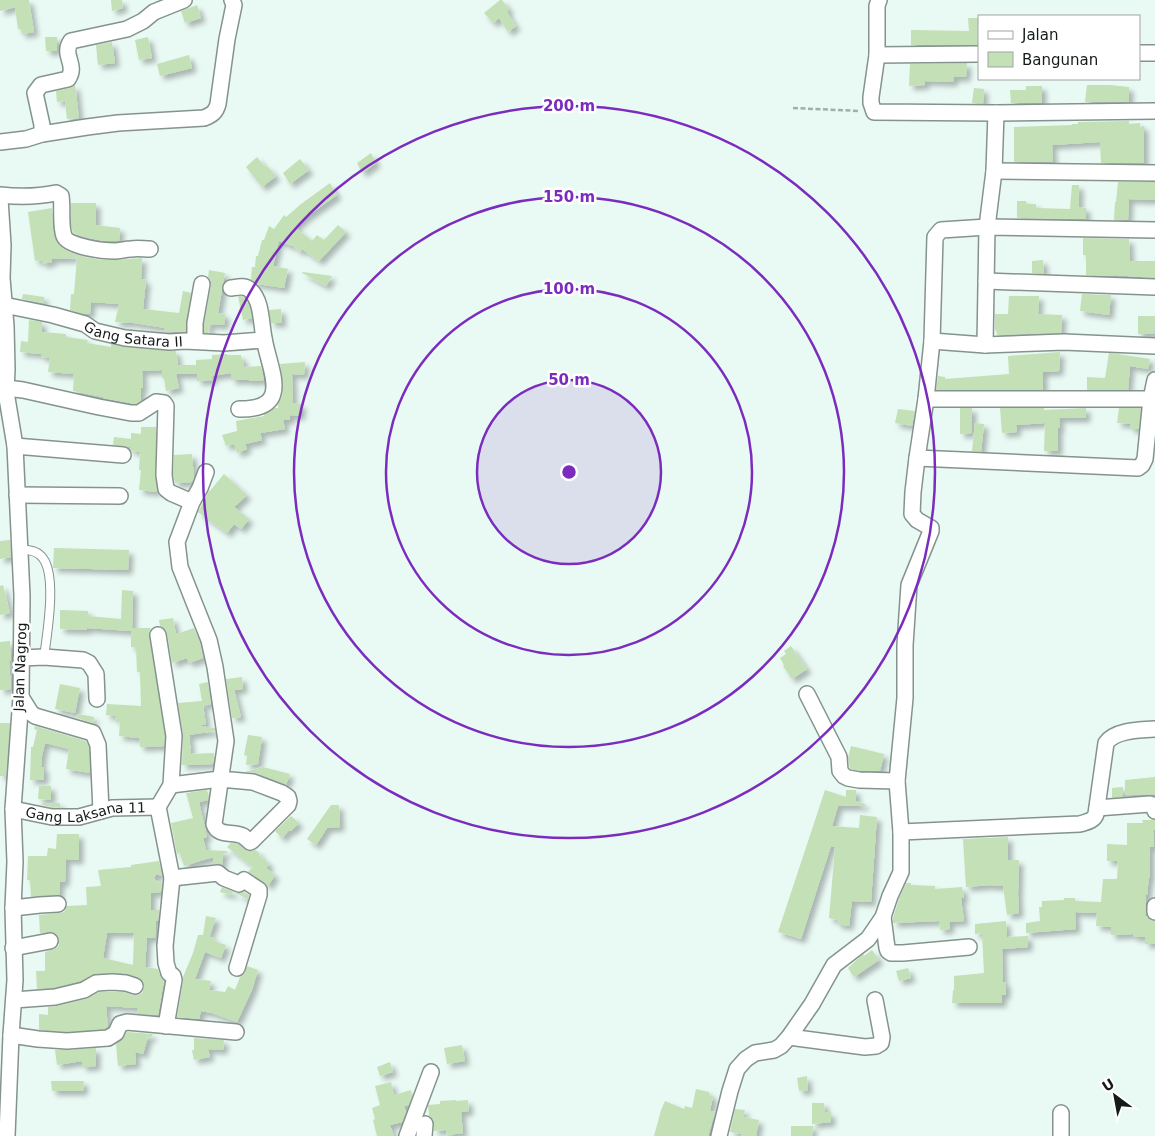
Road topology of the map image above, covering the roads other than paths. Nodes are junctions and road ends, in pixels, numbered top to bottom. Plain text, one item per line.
1 (184, 0) edge
2 (232, 0) edge
3 (879, 0) edge
4 (1140, 53) edge
5 (1155, 53) edge
6 (978, 54) edge
7 (877, 55) junction
8 (1155, 111) edge
9 (996, 113) junction
10 (42, 134) junction
11 (0, 142) edge
12 (994, 170) junction
13 (1155, 173) edge
14 (0, 195) edge
15 (0, 199) edge
16 (987, 227) junction
17 (1155, 230) edge
18 (150, 249) dead end
19 (986, 282) junction
20 (202, 284) dead end
21 (1155, 287) edge
22 (232, 288) dead end
23 (4, 306) junction
24 (264, 340) junction
25 (195, 341) junction
26 (932, 341) junction
27 (985, 345) junction
28 (1155, 346) edge
29 (1155, 380) edge
30 (6, 388) junction
31 (1151, 398) junction
32 (926, 399) junction
33 (239, 409) dead end
34 (15, 446) junction
35 (123, 455) dead end
36 (917, 458) junction
37 (206, 472) dead end
38 (17, 495) junction
39 (120, 496) dead end
40 (192, 502) junction
41 (19, 549) junction
42 (158, 634) dead end
43 (44, 657) junction
44 (21, 658) junction
45 (807, 694) dead end
46 (21, 697) junction
47 (98, 699) dead end
48 (1155, 729) edge
49 (220, 780) junction
50 (897, 781) junction
51 (171, 785) junction
52 (158, 807) junction
53 (1097, 808) junction
54 (13, 809) junction
55 (101, 810) junction
56 (1155, 811) edge
57 (901, 832) junction
58 (172, 878) junction
59 (58, 904) dead end
60 (1155, 906) edge
61 (12, 908) junction
62 (1155, 912) edge
63 (883, 917) junction
64 (50, 941) dead end
65 (969, 947) dead end
66 (13, 948) junction
67 (237, 968) dead end
68 (135, 986) dead end
69 (875, 1000) dead end
70 (9, 1010) edge
71 (166, 1026) junction
72 (236, 1032) dead end
73 (11, 1035) junction
74 (789, 1037) junction
75 (431, 1072) dead end
76 (1062, 1112) dead end
77 (7, 1136) edge
78 (408, 1136) edge
79 (719, 1136) edge
80 (1061, 1136) edge

1 - 10 street
2 - 10 street
3 - 7 street
4 - 5 street
6 - 7 street
7 - 9 street
8 - 9 street
9 - 12 street
10 - 11 street
12 - 13 street
12 - 16 street
14 - 18 street
15 - 23 street, Jalan Nagrog
16 - 17 street
16 - 19 street
16 - 26 street
19 - 21 street
19 - 27 street
20 - 25 street
22 - 24 street
23 - 25 street, Gang Satara II
23 - 30 street, Jalan Nagrog
24 - 25 street, Gang Satara II
24 - 33 street
26 - 27 street
26 - 32 street
27 - 28 street
29 - 31 street
30 - 34 street, Jalan Nagrog
30 - 40 street
31 - 32 street
31 - 36 street
32 - 36 street
34 - 35 street
34 - 38 street, Jalan Nagrog
36 - 50 street
37 - 40 street
38 - 39 street
38 - 41 street, Jalan Nagrog
40 - 49 street
41 - 43 lane
41 - 44 street, Jalan Nagrog
42 - 51 street
43 - 44 street
43 - 47 street
44 - 46 street, Jalan Nagrog
45 - 50 street
46 - 54 street, Jalan Nagrog
46 - 55 street
48 - 53 street
49 - 49 street
49 - 51 street
50 - 57 street
51 - 52 street
52 - 55 street, Gang Laksana 11
52 - 58 street
53 - 56 street
53 - 57 street
54 - 55 street, Gang Laksana 11
54 - 61 street, Jalan Nagrog
57 - 63 street
58 - 67 street
58 - 71 street
59 - 61 street
60 - 62 street
61 - 66 street, Jalan Nagrog
63 - 65 street
63 - 74 street
64 - 66 street
66 - 70 street, Jalan Nagrog
68 - 70 street
69 - 74 street
70 - 73 street, Jalan Nagrog
71 - 72 street
71 - 73 street
73 - 77 street, Jalan Nagrog
74 - 79 street
75 - 78 street
76 - 80 street

